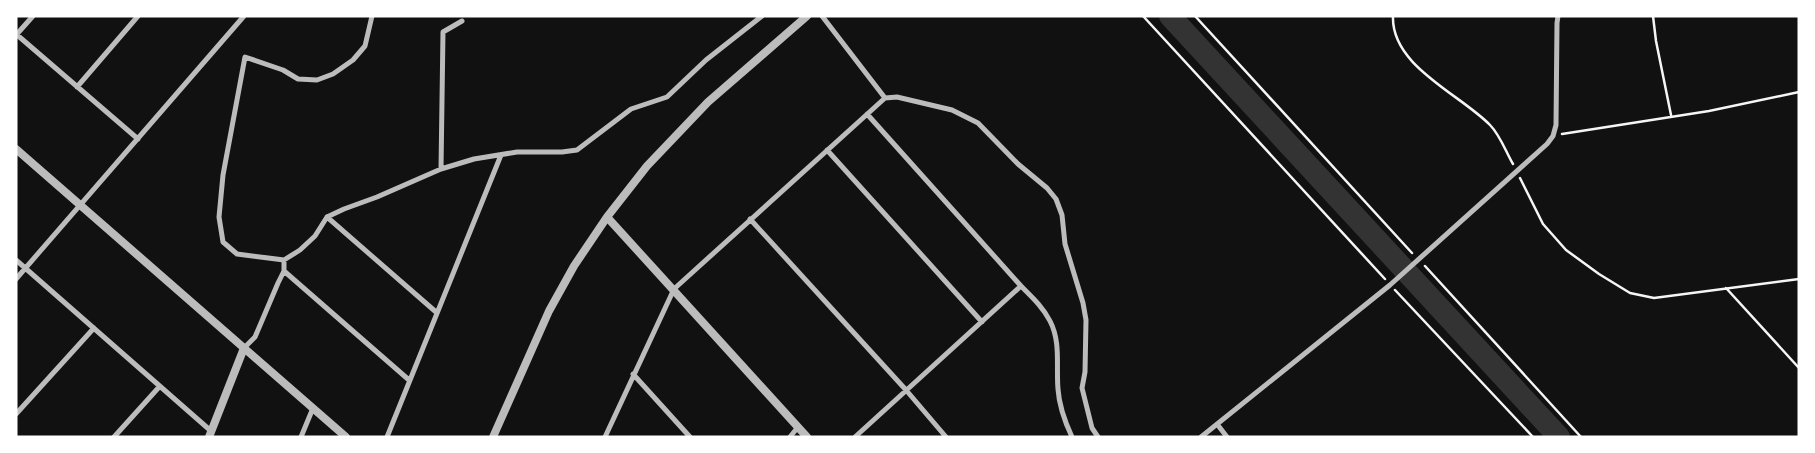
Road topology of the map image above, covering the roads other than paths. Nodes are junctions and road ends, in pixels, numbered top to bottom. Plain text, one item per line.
1 (33, 16) edge
2 (138, 16) edge
3 (244, 16) edge
4 (372, 16) edge
5 (762, 16) edge
6 (807, 16) edge
7 (822, 16) edge
8 (1558, 16) edge
9 (462, 21) dead end
10 (17, 34) edge
11 (77, 87) junction
12 (885, 98) junction
13 (867, 114) junction
14 (138, 139) junction
15 (16, 149) edge
16 (827, 150) junction
17 (501, 155) junction
18 (441, 169) junction
19 (80, 206) junction
20 (607, 217) junction
21 (328, 218) junction
22 (750, 218) junction
23 (16, 260) edge
24 (284, 260) junction
25 (26, 268) junction
26 (284, 271) junction
27 (16, 279) edge
28 (1021, 286) junction
29 (674, 289) junction
30 (436, 312) junction
31 (982, 322) junction
32 (94, 328) junction
33 (244, 348) junction
34 (634, 374) junction
35 (409, 380) junction
36 (160, 386) junction
37 (906, 390) junction
38 (313, 408) junction
39 (16, 414) edge
40 (1218, 424) junction
41 (798, 427) junction
42 (210, 434) edge
43 (114, 437) edge
44 (301, 437) edge
45 (346, 437) edge
46 (387, 437) edge
47 (493, 437) edge
48 (606, 437) edge
49 (690, 437) edge
50 (790, 437) edge
51 (807, 437) edge
52 (855, 437) edge
53 (946, 437) edge
54 (1072, 437) edge
55 (1098, 437) edge
56 (1201, 437) edge
57 (1227, 437) edge

1 - 10 street
2 - 11 street
3 - 14 street
4 - 24 street
5 - 17 street
6 - 20 street
7 - 12 street
8 - 40 street
9 - 18 street
10 - 11 street
11 - 14 street
12 - 13 street
12 - 55 street
13 - 16 street
13 - 28 street
14 - 19 street
15 - 19 street
16 - 22 street
16 - 31 street
17 - 18 street
17 - 30 street
18 - 21 street
19 - 25 street
19 - 33 street
20 - 29 street
20 - 47 street
21 - 24 street
21 - 30 street
22 - 29 street
22 - 37 street
23 - 25 street
24 - 26 street
25 - 27 street
25 - 32 street
26 - 33 street
26 - 35 street
28 - 31 street
28 - 54 street
29 - 34 street
29 - 41 street
30 - 35 street
31 - 37 street
32 - 36 street
32 - 39 street
33 - 38 street
33 - 42 street
34 - 48 street
34 - 49 street
35 - 46 street
36 - 42 street
36 - 43 street
37 - 52 street
37 - 53 street
38 - 44 street
38 - 45 street
40 - 56 street
40 - 57 street
41 - 50 street
41 - 51 street

